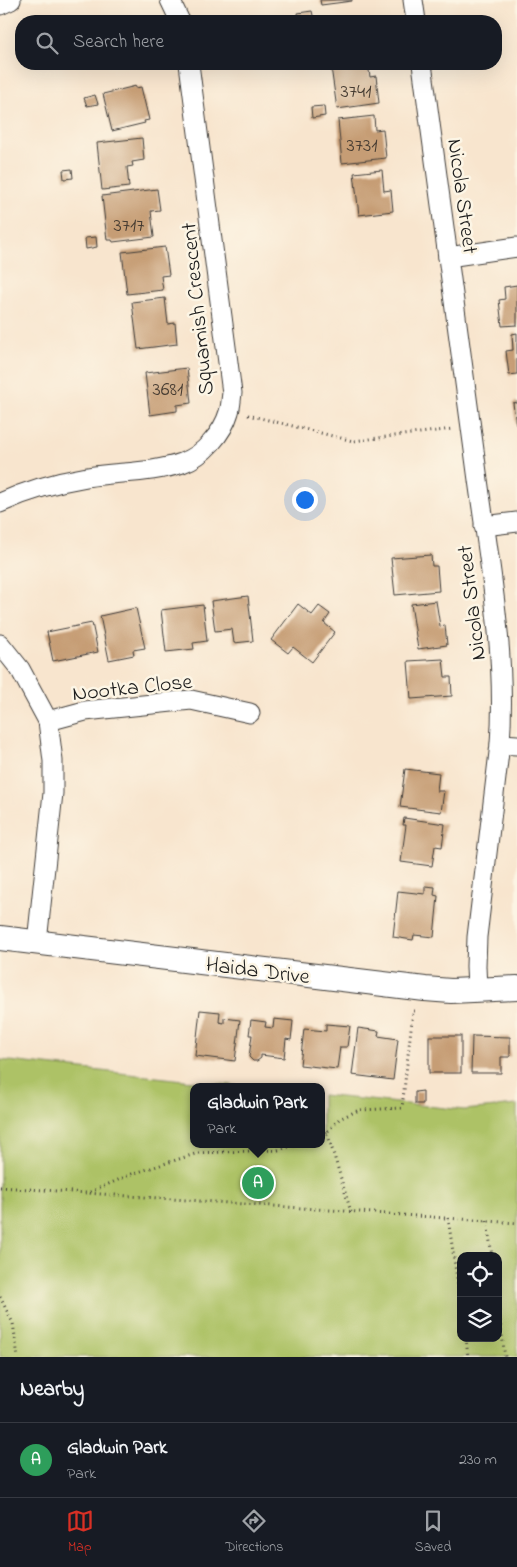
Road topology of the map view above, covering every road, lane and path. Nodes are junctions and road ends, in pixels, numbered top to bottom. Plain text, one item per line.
1 (11, 0) edge
2 (170, 0) edge
3 (414, 0) edge
4 (0, 5) edge
5 (177, 15) edge
6 (415, 15) edge
7 (190, 70) edge
8 (423, 70) edge
9 (517, 247) edge
10 (448, 257) junction
11 (229, 412) junction
12 (471, 427) junction
13 (0, 503) edge
14 (517, 522) edge
15 (484, 526) junction
16 (0, 644) edge
17 (250, 713) dead end
18 (48, 721) junction
19 (508, 744) edge
20 (0, 938) edge
21 (37, 942) junction
22 (517, 988) edge
23 (477, 990) junction
24 (423, 1012) dead end
25 (327, 1132) joint
26 (285, 1148) edge
27 (0, 1187) edge
28 (88, 1193) junction
29 (352, 1212) junction
30 (448, 1218) junction
31 (487, 1221) junction
32 (517, 1223) edge
33 (491, 1252) edge
34 (0, 1297) edge
35 (460, 1297) edge
36 (502, 1335) edge
37 (466, 1342) edge
38 (18, 1357) edge
39 (468, 1357) edge
40 (505, 1357) edge

1 - 4 street
2 - 5 street
3 - 6 street
7 - 11 street, Squamish Crescent
8 - 10 street, Nicola Street
9 - 10 street
10 - 12 street, Nicola Street
11 - 12 path
11 - 13 street, Squamish Crescent
12 - 15 street, Nicola Street
14 - 15 street
15 - 19 street, Nicola Street
16 - 18 street
17 - 18 street, Nootka Close
18 - 21 street
19 - 23 street, Nicola Street
20 - 21 street, Haida Drive
21 - 23 street, Haida Drive
22 - 23 street, Haida Drive
24 - 25 path
25 - 29 path
26 - 28 path
27 - 28 path
28 - 29 path
29 - 30 path
30 - 31 path
30 - 35 path
31 - 32 path
31 - 33 path
34 - 38 path
36 - 40 path
37 - 39 path

